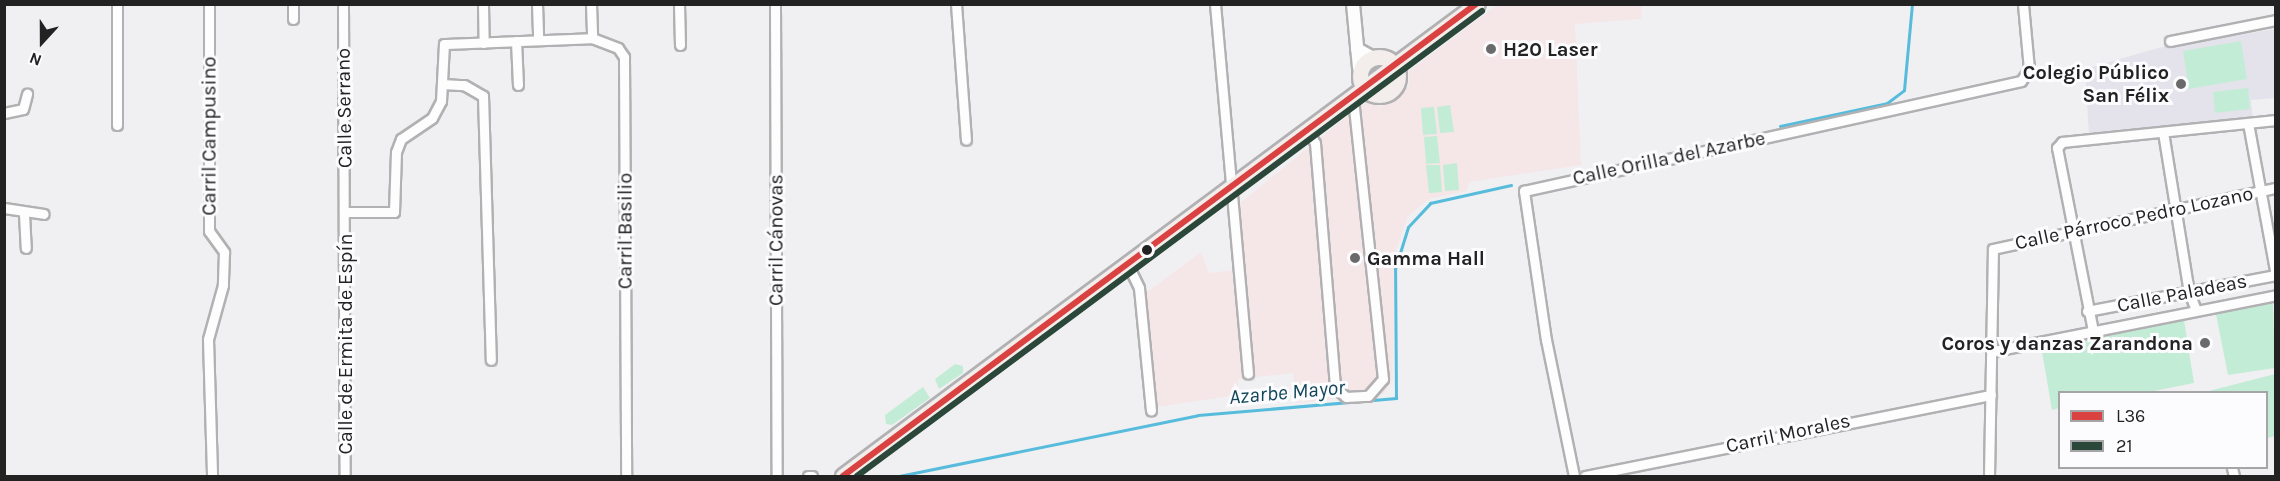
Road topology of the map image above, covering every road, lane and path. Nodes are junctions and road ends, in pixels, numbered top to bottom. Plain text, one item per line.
1 (117, 4) edge
2 (209, 4) edge
3 (293, 4) edge
4 (343, 4) edge
5 (483, 4) edge
6 (537, 4) edge
7 (591, 4) edge
8 (679, 4) edge
9 (775, 4) edge
10 (956, 4) edge
11 (1215, 4) edge
12 (1353, 4) edge
13 (1477, 4) edge
14 (2023, 4) edge
15 (293, 19) dead end
16 (2276, 21) edge
17 (592, 38) junction
18 (538, 40) junction
19 (516, 41) junction
20 (2169, 41) dead end
21 (484, 43) junction
22 (680, 45) dead end
23 (1357, 49) junction
24 (1375, 59) junction
25 (1398, 64) junction
26 (1359, 68) junction
27 (442, 84) junction
28 (518, 85) dead end
29 (27, 94) dead end
30 (1358, 94) junction
31 (4, 113) edge
32 (2276, 120) edge
33 (2248, 123) junction
34 (117, 125) dead end
35 (1308, 130) junction
36 (2163, 132) junction
37 (966, 140) dead end
38 (2276, 188) edge
39 (1228, 190) junction
40 (2259, 190) junction
41 (4, 208) edge
42 (345, 212) junction
43 (2174, 212) junction
44 (24, 213) junction
45 (44, 214) dead end
46 (2074, 234) junction
47 (26, 248) dead end
48 (1128, 265) junction
49 (2275, 275) edge
50 (2189, 292) junction
51 (2276, 295) edge
52 (2196, 310) junction
53 (2088, 311) junction
54 (2093, 331) junction
55 (1994, 351) junction
56 (491, 360) dead end
57 (1248, 374) dead end
58 (1991, 395) junction
59 (1151, 410) dead end
60 (212, 477) edge
61 (345, 477) edge
62 (626, 477) edge
63 (777, 477) edge
64 (843, 477) edge
65 (1574, 477) edge
66 (1585, 477) edge
67 (1989, 477) edge

1 - 34 street
2 - 60 street, Carril Campusino
3 - 15 street
4 - 42 street, Calle Serrano
5 - 21 street
6 - 18 street
7 - 17 street
8 - 22 street
9 - 63 street, Carril Cánovas
10 - 37 street
11 - 39 street
12 - 23 street
13 - 25 main road
14 - 65 street, Calle Orilla del Azarbe
16 - 20 street
17 - 18 street
17 - 62 street, Carril Basilio
18 - 19 street
19 - 21 street
19 - 28 street
21 - 27 street
23 - 24 street
23 - 26 street
24 - 25 main road
24 - 26 main road
25 - 30 main road
26 - 30 main road
27 - 42 street
27 - 56 street
29 - 31 street
30 - 35 main road
30 - 35 street
32 - 33 street
33 - 36 street
33 - 40 street
35 - 39 main road
36 - 43 street
36 - 46 street
38 - 40 street, Calle Párroco Pedro Lozano
39 - 48 main road
39 - 57 street
40 - 43 street, Calle Párroco Pedro Lozano
40 - 49 street
41 - 44 street
42 - 61 street, Calle de Ermita de Espín
43 - 46 street, Calle Párroco Pedro Lozano
43 - 50 street
44 - 45 street
44 - 47 street
46 - 53 street
46 - 55 street, Calle Párroco Pedro Lozano
48 - 59 street
48 - 64 main road
49 - 50 street, Calle Paladeas
50 - 52 street
50 - 53 street, Calle Paladeas
51 - 52 street
52 - 54 street
53 - 54 street
54 - 55 street
55 - 58 street
58 - 66 street, Carril Morales
58 - 67 street

